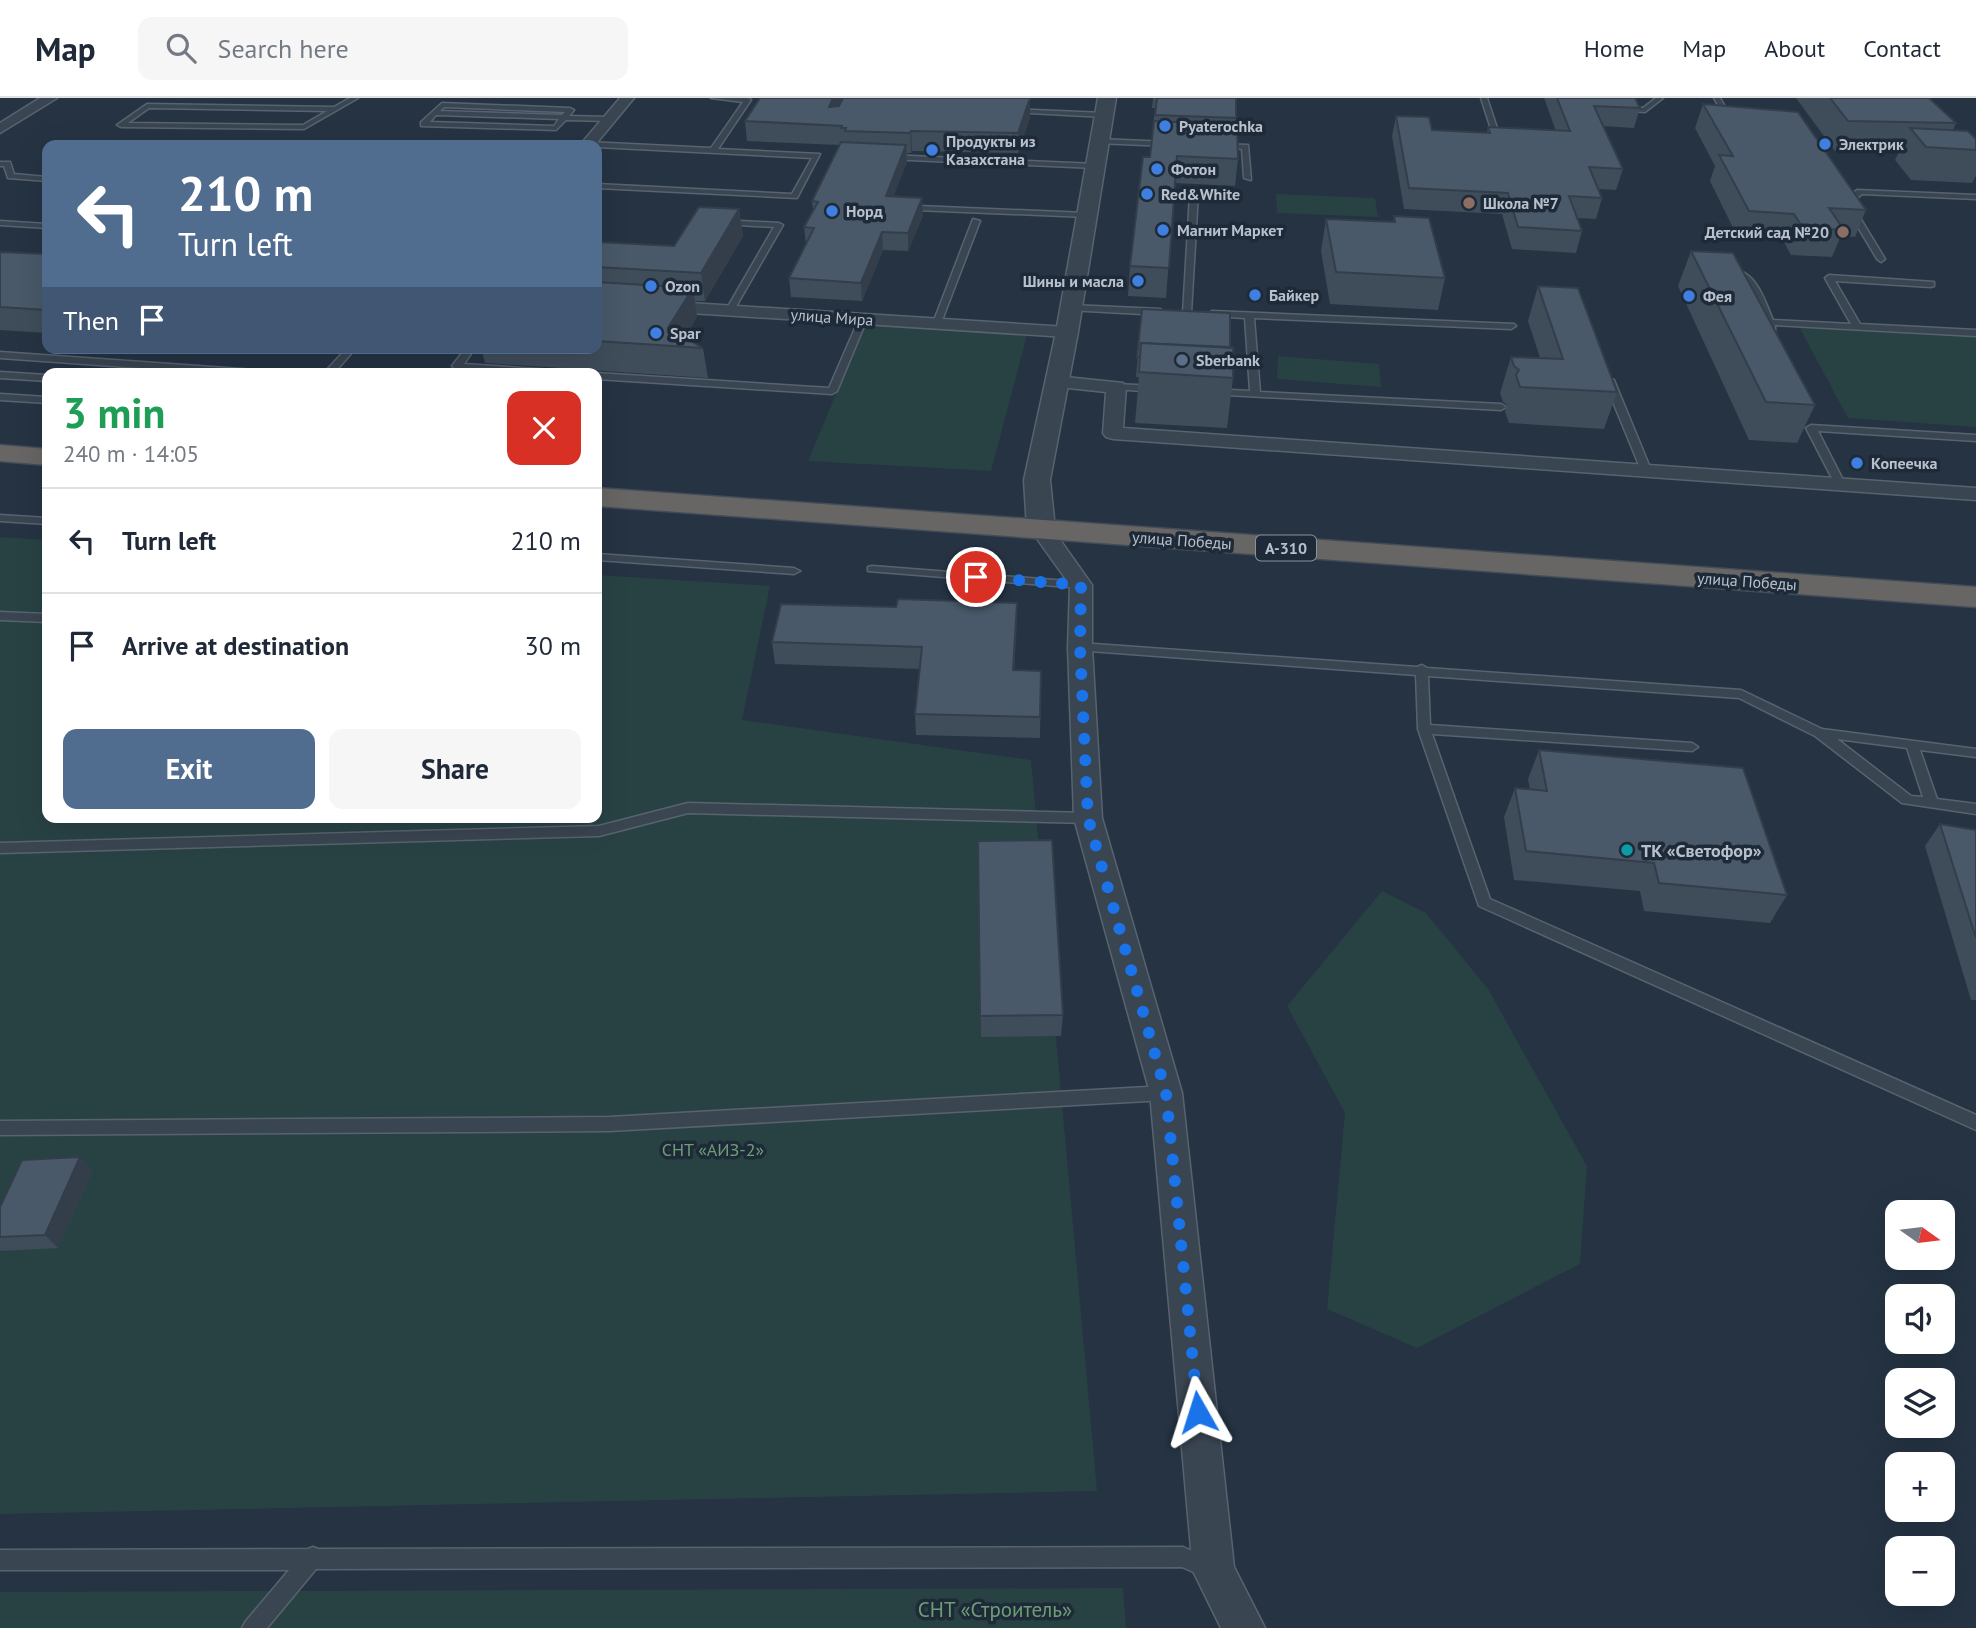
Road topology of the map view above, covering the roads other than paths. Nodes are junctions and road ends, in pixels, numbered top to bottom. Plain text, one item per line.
1 (51, 98) edge
2 (355, 98) edge
3 (627, 98) edge
4 (714, 98) edge
5 (1009, 98) edge
6 (1484, 98) edge
7 (1597, 98) edge
8 (1660, 98) edge
9 (1717, 98) edge
10 (1105, 106) edge
11 (334, 109) junction
12 (564, 118) junction
13 (609, 119) junction
14 (1745, 124) edge
15 (0, 129) edge
16 (1496, 132) edge
17 (591, 140) edge
18 (1099, 141) junction
19 (1178, 144) edge
20 (602, 145) edge
21 (1205, 146) edge
22 (713, 150) junction
23 (873, 156) edge
24 (0, 164) edge
25 (1094, 166) junction
26 (1248, 178) dead end
27 (42, 179) edge
28 (602, 186) edge
29 (1194, 194) edge
30 (1976, 197) edge
31 (919, 208) edge
32 (1086, 215) junction
33 (713, 221) edge
34 (976, 221) dead end
35 (0, 223) edge
36 (42, 226) edge
37 (1881, 259) dead end
38 (1722, 265) edge
39 (1931, 285) dead end
40 (602, 302) edge
41 (1071, 308) junction
42 (730, 310) junction
43 (1187, 313) junction
44 (1249, 315) junction
45 (863, 319) junction
46 (1769, 322) junction
47 (937, 323) junction
48 (1511, 326) dead end
49 (1857, 327) junction
50 (1066, 332) junction
51 (1976, 333) edge
52 (1779, 345) edge
53 (346, 354) edge
54 (466, 354) edge
55 (0, 355) edge
56 (184, 368) edge
57 (334, 368) edge
58 (484, 368) edge
59 (1606, 373) edge
60 (0, 376) edge
61 (602, 376) edge
62 (42, 378) edge
63 (1056, 382) junction
64 (1116, 387) junction
65 (1172, 390) edge
66 (1200, 391) edge
67 (1255, 394) junction
68 (0, 397) edge
69 (42, 400) edge
70 (1501, 407) dead end
71 (1806, 416) edge
72 (1811, 428) junction
73 (1976, 438) edge
74 (0, 453) edge
75 (42, 457) edge
76 (1646, 470) junction
77 (1840, 484) junction
78 (1976, 494) edge
79 (602, 497) edge
80 (0, 518) edge
81 (42, 521) edge
82 (1041, 528) junction
83 (602, 557) edge
84 (872, 569) dead end
85 (794, 571) dead end
86 (1081, 585) junction
87 (1976, 597) edge
88 (0, 616) edge
89 (42, 618) edge
90 (1080, 647) junction
91 (1422, 670) junction
92 (1424, 729) junction
93 (1820, 733) junction
94 (1912, 744) junction
95 (1692, 747) dead end
96 (1976, 753) edge
97 (1932, 803) junction
98 (1976, 810) edge
99 (1088, 818) junction
100 (0, 848) edge
101 (1166, 1093) junction
102 (1976, 1123) edge
103 (0, 1128) edge
104 (313, 1558) junction
105 (0, 1560) edge
106 (1214, 1571) junction
107 (253, 1628) edge
108 (1244, 1628) edge

1 - 15 street
2 - 11 lane
3 - 13 street
4 - 22 lane
5 - 10 lane
6 - 16 lane
7 - 8 lane
9 - 14 lane
10 - 18 street
11 - 11 lane
12 - 12 lane
12 - 13 lane
13 - 17 street
18 - 19 lane
18 - 25 street
20 - 22 lane
21 - 26 lane
22 - 28 lane
23 - 25 lane
24 - 27 lane
25 - 32 street
29 - 43 lane
30 - 37 lane
31 - 32 lane
32 - 41 street
33 - 42 lane
34 - 47 lane
35 - 36 lane
38 - 46 lane
39 - 49 lane
40 - 42 street, улица Мира
41 - 43 lane
41 - 50 street
42 - 45 street, улица Мира
43 - 44 lane
44 - 48 lane
44 - 67 lane
45 - 47 street, улица Мира
45 - 61 lane
46 - 49 lane
46 - 52 lane
47 - 50 street, улица Мира
49 - 51 lane
50 - 63 street
53 - 57 lane
54 - 58 lane
55 - 56 lane
59 - 76 lane
60 - 62 lane
63 - 64 street
63 - 82 street
64 - 65 lane
64 - 76 street
66 - 67 lane
67 - 70 lane
68 - 69 lane
71 - 72 lane
72 - 73 lane
72 - 77 lane
74 - 75 highway
76 - 77 street
77 - 78 street
79 - 82 highway, улица Победы / А-310
80 - 81 lane
82 - 86 street
82 - 87 highway, улица Победы / А-310
83 - 85 lane
84 - 86 lane
86 - 90 street
88 - 89 lane
90 - 91 lane
90 - 99 street
91 - 92 lane
91 - 93 lane
92 - 95 lane
92 - 102 lane
93 - 94 lane
93 - 97 lane
94 - 96 lane
94 - 97 lane
97 - 98 lane
99 - 100 lane
99 - 101 street
101 - 103 lane
101 - 106 street
104 - 105 lane
104 - 106 lane
104 - 107 lane
106 - 108 street

